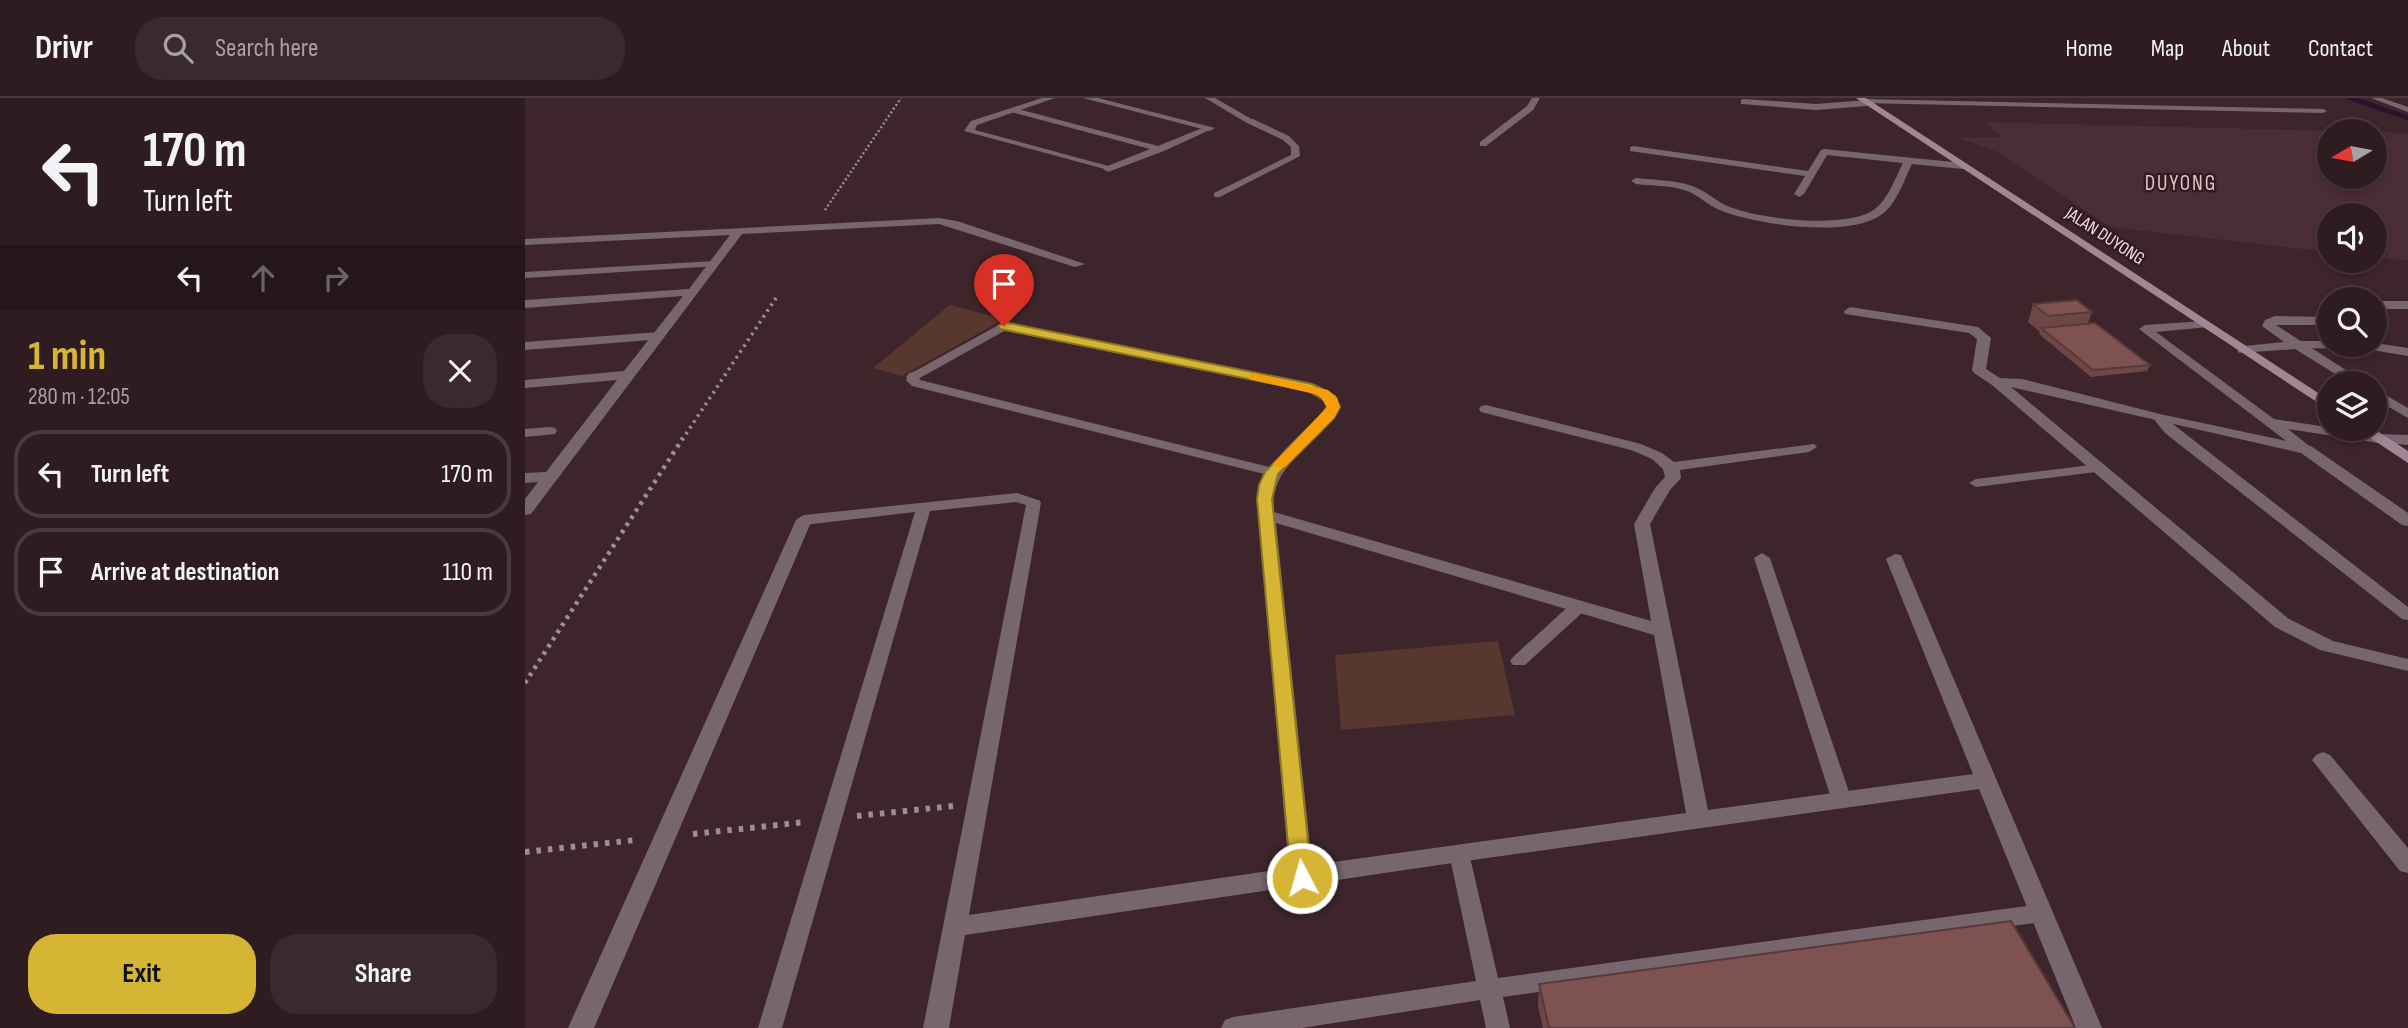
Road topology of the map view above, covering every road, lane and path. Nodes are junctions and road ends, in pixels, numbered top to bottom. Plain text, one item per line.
1 (901, 98) edge
2 (1051, 98) edge
3 (1087, 98) edge
4 (1209, 98) edge
5 (1536, 98) edge
6 (2375, 98) edge
7 (1864, 100) edge
8 (1744, 102) dead end
9 (1014, 110) junction
10 (2408, 110) edge
11 (2323, 111) dead end
12 (1250, 121) joint
13 (1210, 128) joint
14 (1483, 145) dead end
15 (1161, 149) junction
16 (1633, 149) dead end
17 (1908, 162) junction
18 (1963, 166) junction
19 (1108, 169) joint
20 (1811, 174) junction
21 (1636, 181) dead end
22 (1799, 194) dead end
23 (1217, 195) dead end
24 (821, 225) junction
25 (740, 230) junction
26 (525, 242) edge
27 (714, 264) junction
28 (1079, 264) dead end
29 (525, 275) edge
30 (692, 292) junction
31 (776, 298) dead end
32 (525, 304) edge
33 (2387, 305) edge
34 (2408, 305) edge
35 (1850, 311) dead end
36 (2317, 321) edge
37 (2205, 325) junction
38 (659, 336) junction
39 (2297, 345) junction
40 (525, 346) edge
41 (2243, 350) junction
42 (2408, 352) edge
43 (2339, 371) edge
44 (628, 375) junction
45 (913, 376) joint
46 (1997, 382) junction
47 (525, 384) edge
48 (2317, 398) edge
49 (2387, 401) edge
50 (1486, 409) dead end
51 (2408, 414) edge
52 (2160, 418) junction
53 (2270, 423) junction
54 (2317, 430) edge
55 (550, 431) dead end
56 (525, 433) edge
57 (2387, 439) edge
58 (2408, 440) edge
59 (2382, 441) edge
60 (1809, 447) dead end
61 (2306, 449) junction
62 (2408, 458) edge
63 (1671, 467) junction
64 (2099, 468) junction
65 (1272, 472) junction
66 (551, 476) junction
67 (525, 478) edge
68 (1976, 483) dead end
69 (1033, 503) joint
70 (924, 507) junction
71 (525, 510) edge
72 (1266, 515) junction
73 (804, 520) joint
74 (2408, 522) edge
75 (1762, 558) dead end
76 (1895, 559) dead end
77 (1578, 607) junction
78 (2408, 615) edge
79 (1663, 631) junction
80 (1518, 661) dead end
81 (2408, 665) edge
82 (525, 683) edge
83 (2323, 760) dead end
84 (1987, 780) junction
85 (1842, 801) junction
86 (1699, 821) junction
87 (665, 837) junction
88 (525, 852) edge
89 (1459, 853) junction
90 (2408, 864) edge
91 (1302, 878) junction
92 (2041, 913) junction
93 (954, 927) junction
94 (1489, 989) junction
95 (581, 1028) edge
96 (770, 1028) edge
97 (936, 1028) edge
98 (1233, 1028) edge
99 (1498, 1028) edge
100 (2089, 1028) edge

1 - 24 path
2 - 9 street
3 - 13 street
4 - 12 street
5 - 14 street
6 - 10 lane
7 - 8 street
7 - 11 lane
7 - 18 main road, JALAN DUYONG
9 - 15 lane
9 - 19 street
12 - 23 lane
13 - 15 lane
15 - 19 lane
16 - 20 street
17 - 18 street
17 - 20 street
17 - 21 street
18 - 37 main road, JALAN DUYONG
20 - 22 street
24 - 25 street
24 - 28 street
25 - 26 street
25 - 27 street
27 - 29 lane
27 - 30 street
30 - 32 street
30 - 38 street
31 - 82 path
33 - 34 street
35 - 46 street
36 - 39 street
37 - 41 main road, JALAN DUYONG
37 - 53 lane
38 - 40 lane
38 - 44 street
39 - 41 street
39 - 42 lane
39 - 43 street
41 - 48 main road, JALAN DUYONG
44 - 47 street
44 - 66 street
45 - 65 lane
45 - 65 street
46 - 52 street
46 - 64 street
49 - 51 street
50 - 63 street
52 - 61 street
52 - 78 lane
53 - 54 lane
53 - 61 lane
55 - 56 lane
57 - 58 street
59 - 62 main road
60 - 63 street
61 - 74 street
63 - 79 street
64 - 68 lane
64 - 81 street
65 - 72 street
66 - 67 street
66 - 71 street
69 - 70 lane
69 - 93 street
70 - 73 lane
70 - 96 lane
72 - 77 street
72 - 91 street
73 - 87 street
75 - 85 lane
76 - 84 street
77 - 79 street
77 - 80 lane
79 - 86 street
83 - 90 street
84 - 85 street
84 - 92 street
85 - 86 street
86 - 89 street
87 - 88 path
87 - 95 street
89 - 91 street
89 - 94 lane
91 - 93 street
92 - 94 lane
92 - 100 street
93 - 97 street
94 - 98 lane
94 - 99 lane

